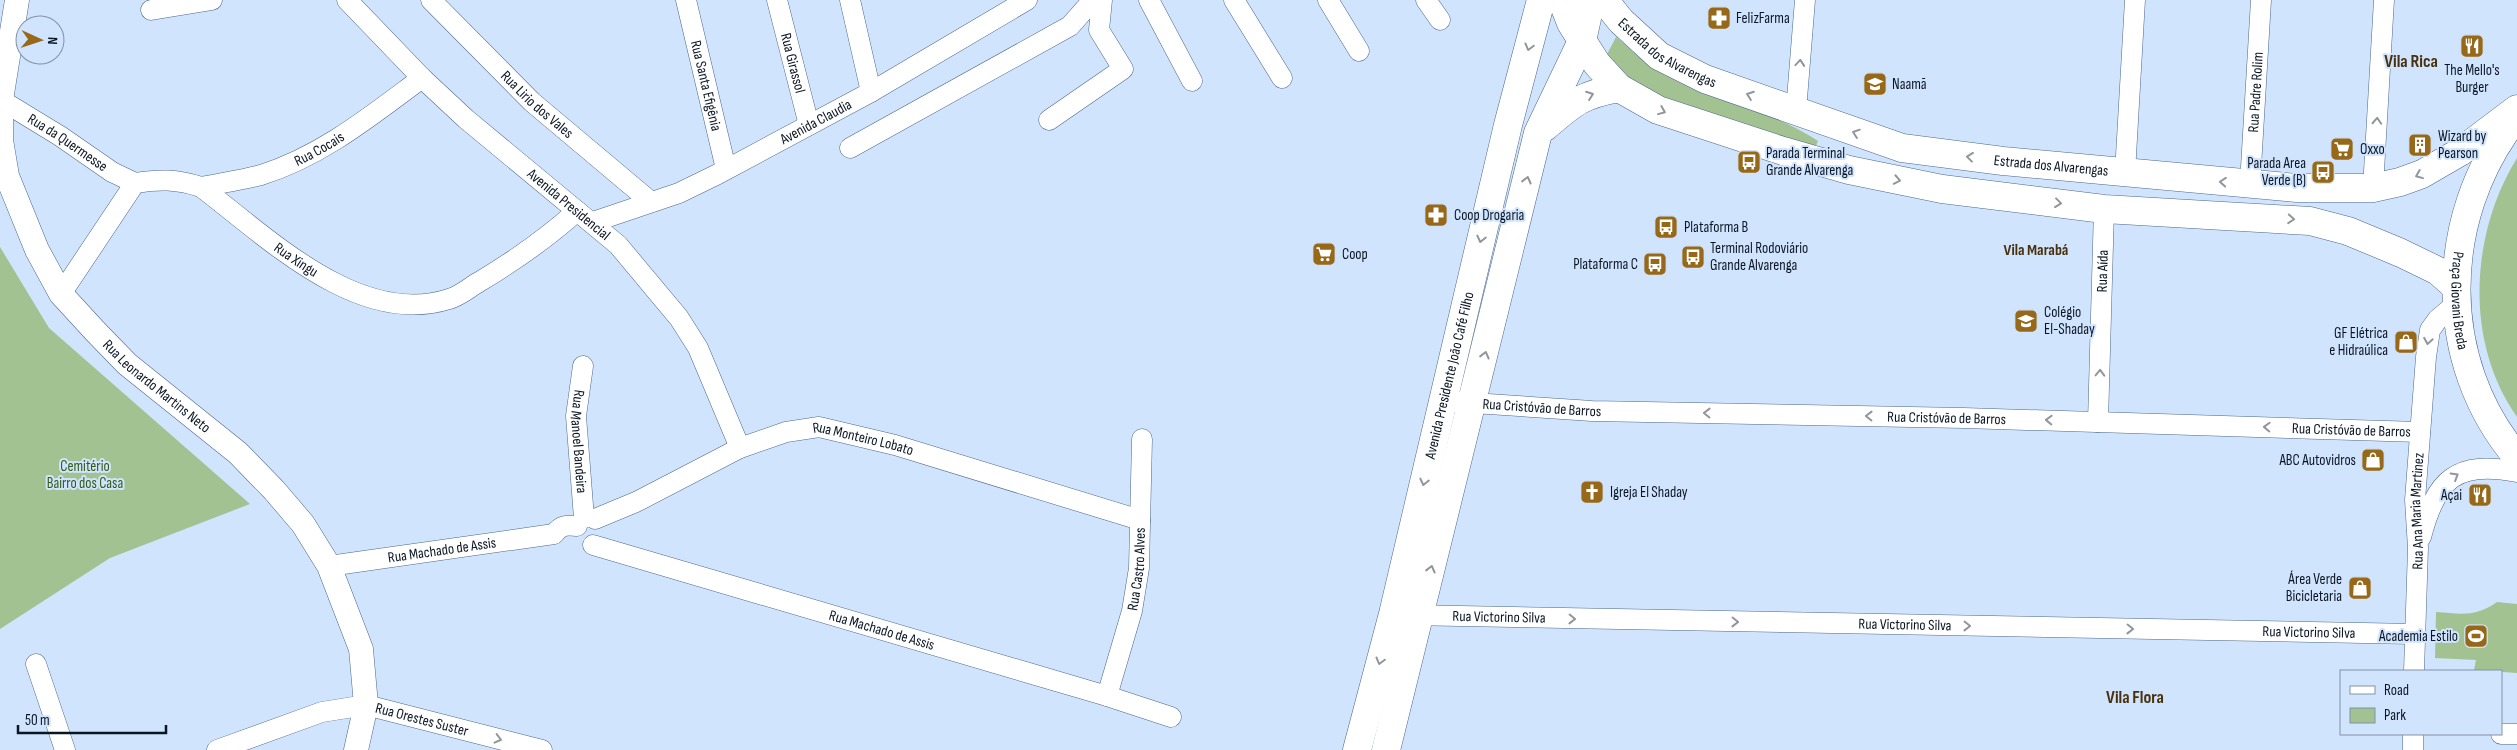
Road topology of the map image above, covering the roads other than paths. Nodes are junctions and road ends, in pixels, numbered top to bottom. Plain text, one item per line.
1 (17, 0) edge
2 (347, 0) edge
3 (431, 0) edge
4 (686, 0) edge
5 (777, 0) edge
6 (850, 0) edge
7 (1027, 0) edge
8 (1093, 0) edge
9 (1102, 0) edge
10 (1149, 0) edge
11 (1234, 0) edge
12 (1328, 0) edge
13 (1426, 0) edge
14 (1562, 0) edge
15 (1591, 0) edge
16 (1604, 0) edge
17 (1805, 0) edge
18 (2135, 0) edge
19 (2261, 0) edge
20 (2384, 0) edge
21 (207, 1) edge
22 (1535, 5) edge
23 (151, 10) dead end
24 (1440, 20) dead end
25 (1582, 41) junction
26 (1359, 51) dead end
27 (4, 56) edge
28 (422, 78) junction
29 (1282, 78) dead end
30 (1192, 81) dead end
31 (1619, 88) junction
32 (871, 92) junction
33 (2, 100) junction
34 (2517, 109) edge
35 (1796, 111) junction
36 (2517, 116) edge
37 (1050, 120) dead end
38 (809, 125) junction
39 (1538, 133) junction
40 (850, 148) dead end
41 (1902, 148) junction
42 (726, 169) junction
43 (1849, 170) junction
44 (2125, 173) junction
45 (135, 183) junction
46 (2250, 184) junction
47 (201, 187) junction
48 (2373, 188) junction
49 (651, 202) junction
50 (2104, 209) junction
51 (585, 217) junction
52 (60, 294) junction
53 (2456, 296) junction
54 (583, 366) dead end
55 (1473, 402) junction
56 (1442, 404) junction
57 (2098, 422) junction
58 (2420, 432) junction
59 (1142, 439) dead end
60 (740, 448) junction
61 (2517, 457) edge
62 (2517, 472) edge
63 (1140, 520) junction
64 (586, 529) junction
65 (2418, 548) junction
66 (329, 566) junction
67 (1406, 615) junction
68 (2415, 634) junction
69 (36, 664) dead end
70 (2414, 670) edge
71 (1107, 696) junction
72 (366, 705) junction
73 (1171, 718) dead end
74 (2502, 734) edge
75 (2517, 734) edge
76 (2413, 735) edge
77 (65, 750) edge
78 (218, 750) edge
79 (356, 750) edge
80 (542, 750) edge
81 (1357, 750) edge
82 (1386, 750) edge
83 (2413, 750) edge

1 - 27 street, Rua Leonardo Martins Neto
2 - 28 street, Avenida Presidencial
3 - 49 street, Rua Lirio dos Vales
4 - 42 street, Rua Santa Efigênia
5 - 38 street, Rua Girassol
6 - 32 street
7 - 32 street, Avenida Claudia
8 - 40 street
9 - 37 street
10 - 30 street
11 - 29 street
12 - 26 street
13 - 24 street
14 - 25 main road
15 - 25 main road, Avenida Presidente João Café Filho
35 -> 16 main road, Estrada dos Alvarengas
35 -> 17 street
18 - 44 street
19 - 46 street, Rua Padre Rolim
48 -> 20 street
21 - 23 street
22 -> 56 main road, Avenida Presidente João Café Filho
25 - 31 main road
25 - 39 main road, Avenida Presidente João Café Filho
27 - 33 street, Rua Leonardo Martins Neto
28 - 47 street, Rua Cocais
28 - 51 street, Avenida Presidencial
39 -> 31 main road
31 -> 43 main road
32 - 38 street, Avenida Claudia
33 - 45 street, Rua da Quermesse
33 - 52 street, Rua Leonardo Martins Neto
34 -> 48 main road, Estrada dos Alvarengas
41 -> 35 main road, Estrada dos Alvarengas
36 - 53 main road, Praça Giovani Breda
38 - 42 street, Avenida Claudia
55 -> 39 main road, Avenida Presidente João Café Filho
41 - 43 main road
44 -> 41 main road, Estrada dos Alvarengas
42 - 49 street, Avenida Claudia
43 -> 50 main road
46 -> 44 main road, Estrada dos Alvarengas
45 - 47 street, Rua Xingu
45 - 52 street
46 - 48 main road, Estrada dos Alvarengas
47 - 51 street, Rua Xingu
49 - 51 street, Avenida Claudia
50 -> 53 main road
57 -> 50 street, Rua Aída
51 - 60 street, Avenida Presidencial
52 - 66 street, Rua Leonardo Martins Neto
53 -> 58 street, Rua Ana Maria Martinez
53 - 61 main road, Praça Giovani Breda
54 - 64 street, Rua Manoel Bandeira
55 - 56 street, Rua Cristóvão de Barros
57 -> 55 street, Rua Cristóvão de Barros
67 -> 55 main road, Avenida Presidente João Café Filho
56 -> 67 main road, Avenida Presidente João Café Filho
58 -> 57 street, Rua Cristóvão de Barros
58 - 65 street, Rua Ana Maria Martinez
59 - 63 street, Rua Castro Alves
60 - 63 street, Rua Monteiro Lobato
60 - 64 street, Rua Monteiro Lobato
65 -> 62 street
63 - 71 street, Rua Castro Alves
64 - 66 street, Rua Machado de Assis
64 - 71 street, Rua Machado de Assis
65 - 68 street, Rua Ana Maria Martinez
66 - 72 street, Rua Leonardo Martins Neto
67 -> 68 street, Rua Victorino Silva
67 -> 81 main road, Avenida Presidente João Café Filho
67 - 82 main road, Avenida Presidente João Café Filho
68 - 70 street, Rua Ana Maria Martinez
69 - 77 street
71 - 73 street, Rua Machado de Assis
72 - 78 street, Rua Orestes Suster
72 - 79 street, Rua Leonardo Martins Neto
72 -> 80 street, Rua Orestes Suster
74 - 75 street
76 - 83 street

